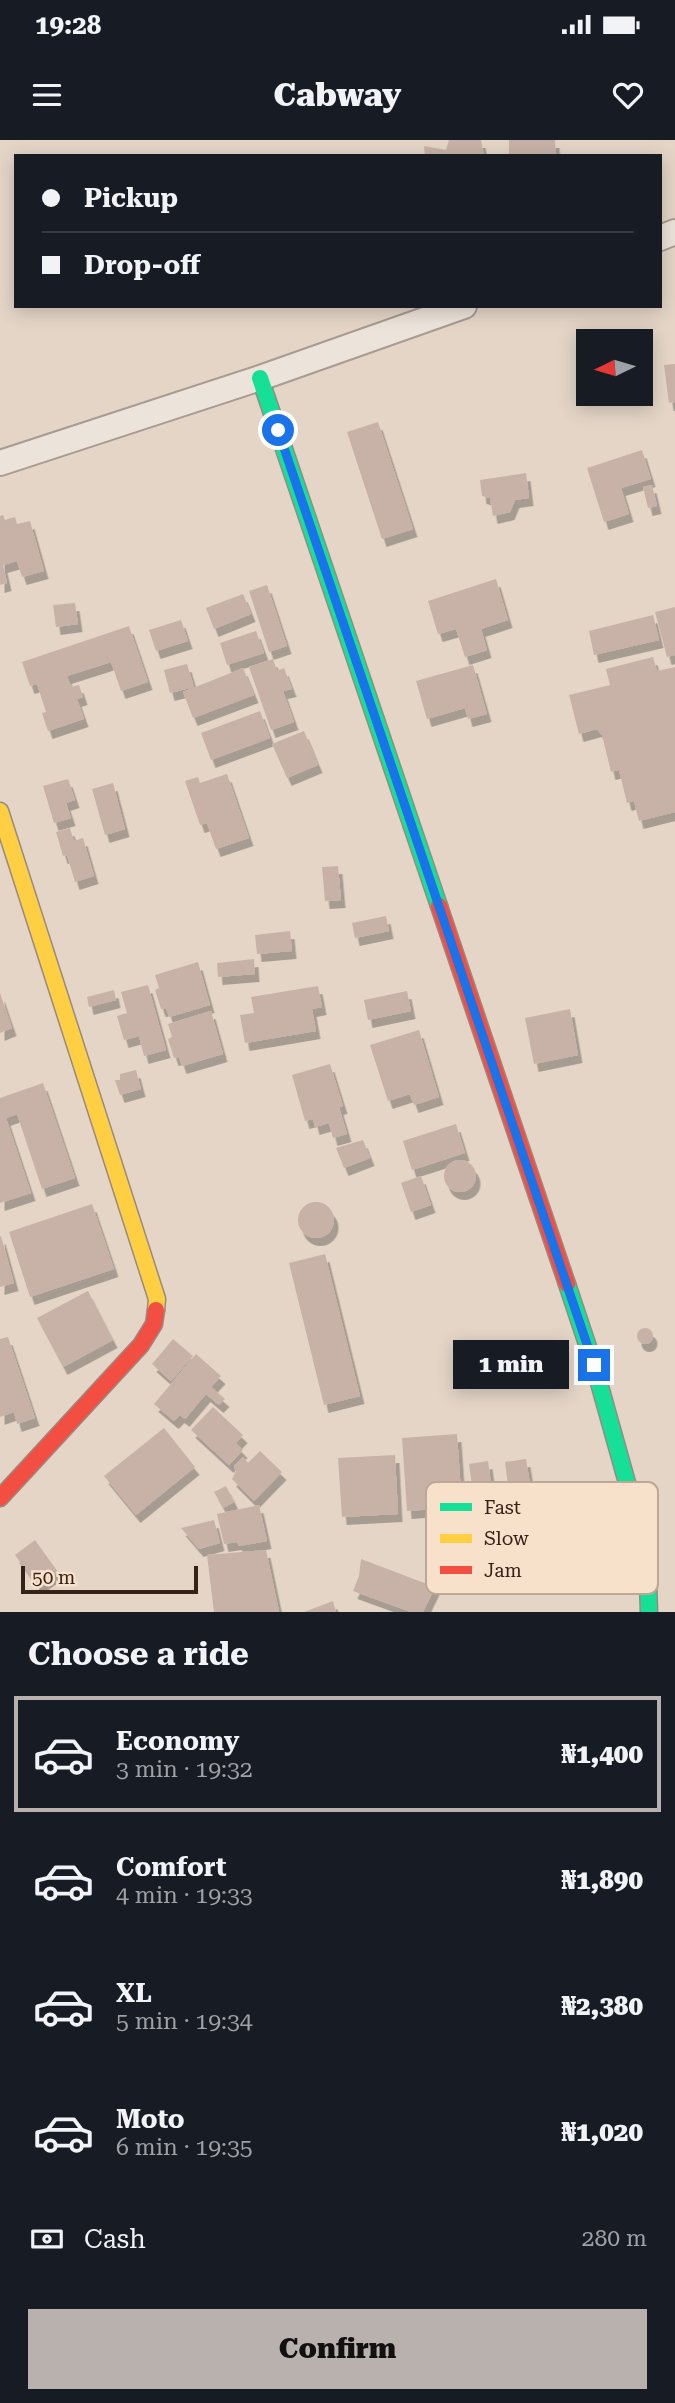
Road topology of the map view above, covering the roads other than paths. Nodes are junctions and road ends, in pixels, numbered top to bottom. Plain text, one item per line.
1 (458, 308) edge
2 (260, 378) junction
3 (0, 463) edge
4 (0, 811) edge
5 (627, 1482) edge
6 (0, 1498) edge
7 (648, 1594) edge
8 (649, 1612) edge

1 - 2 street
2 - 3 street
2 - 5 street
4 - 6 street
7 - 8 street

